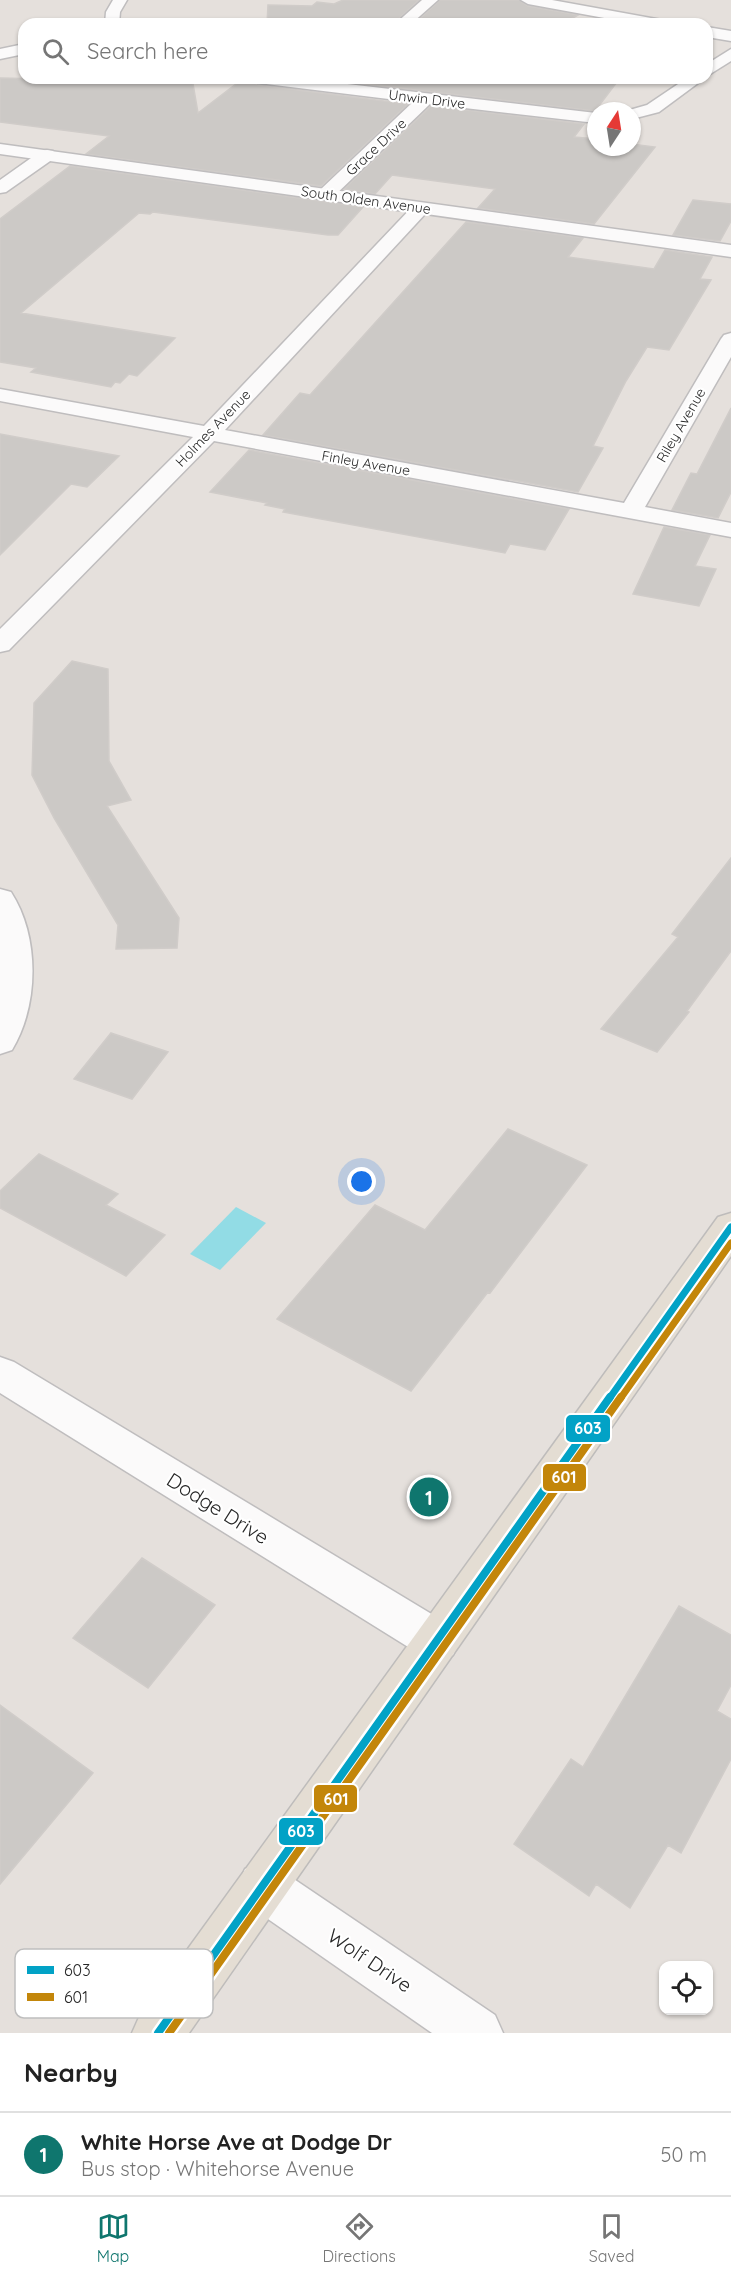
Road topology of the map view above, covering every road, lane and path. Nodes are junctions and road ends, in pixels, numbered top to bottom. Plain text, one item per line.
1 (120, 0) edge
2 (431, 0) edge
3 (528, 0) edge
4 (113, 18) edge
5 (409, 18) edge
6 (628, 18) edge
7 (713, 33) edge
8 (731, 36) edge
9 (18, 50) edge
10 (0, 54) edge
11 (731, 54) edge
12 (713, 67) edge
13 (343, 84) edge
14 (689, 84) edge
15 (426, 99) junction
16 (641, 112) edge
17 (587, 117) edge
18 (0, 149) edge
19 (47, 155) junction
20 (0, 188) edge
21 (326, 194) junction
22 (421, 208) junction
23 (731, 251) edge
24 (731, 339) edge
25 (0, 395) edge
26 (209, 434) junction
27 (631, 511) junction
28 (731, 530) edge
29 (0, 644) edge
30 (0, 899) edge
31 (0, 1042) edge
32 (731, 1227) edge
33 (0, 1373) edge
34 (437, 1641) junction
35 (262, 1886) junction
36 (213, 1955) edge
37 (169, 2018) edge
38 (158, 2033) edge
39 (477, 2033) edge

1 - 4 street
2 - 5 street
3 - 6 street
7 - 8 street
9 - 10 street
11 - 12 street
13 - 15 street, Unwin Drive
14 - 16 street
15 - 17 street, Unwin Drive
15 - 21 street, Grace Drive
18 - 19 street, South Olden Avenue
19 - 20 street
19 - 21 street, South Olden Avenue
21 - 22 street, South Olden Avenue
22 - 23 street, South Olden Avenue
22 - 26 street, Holmes Avenue
24 - 27 street, Riley Avenue
25 - 26 street, Finley Avenue
26 - 27 street, Finley Avenue
26 - 29 street, Holmes Avenue
27 - 28 street, Finley Avenue
30 - 31 street
32 - 34 main road
33 - 34 street, Dodge Drive
34 - 35 main road
35 - 36 main road
35 - 39 street, Wolf Drive
37 - 38 main road

